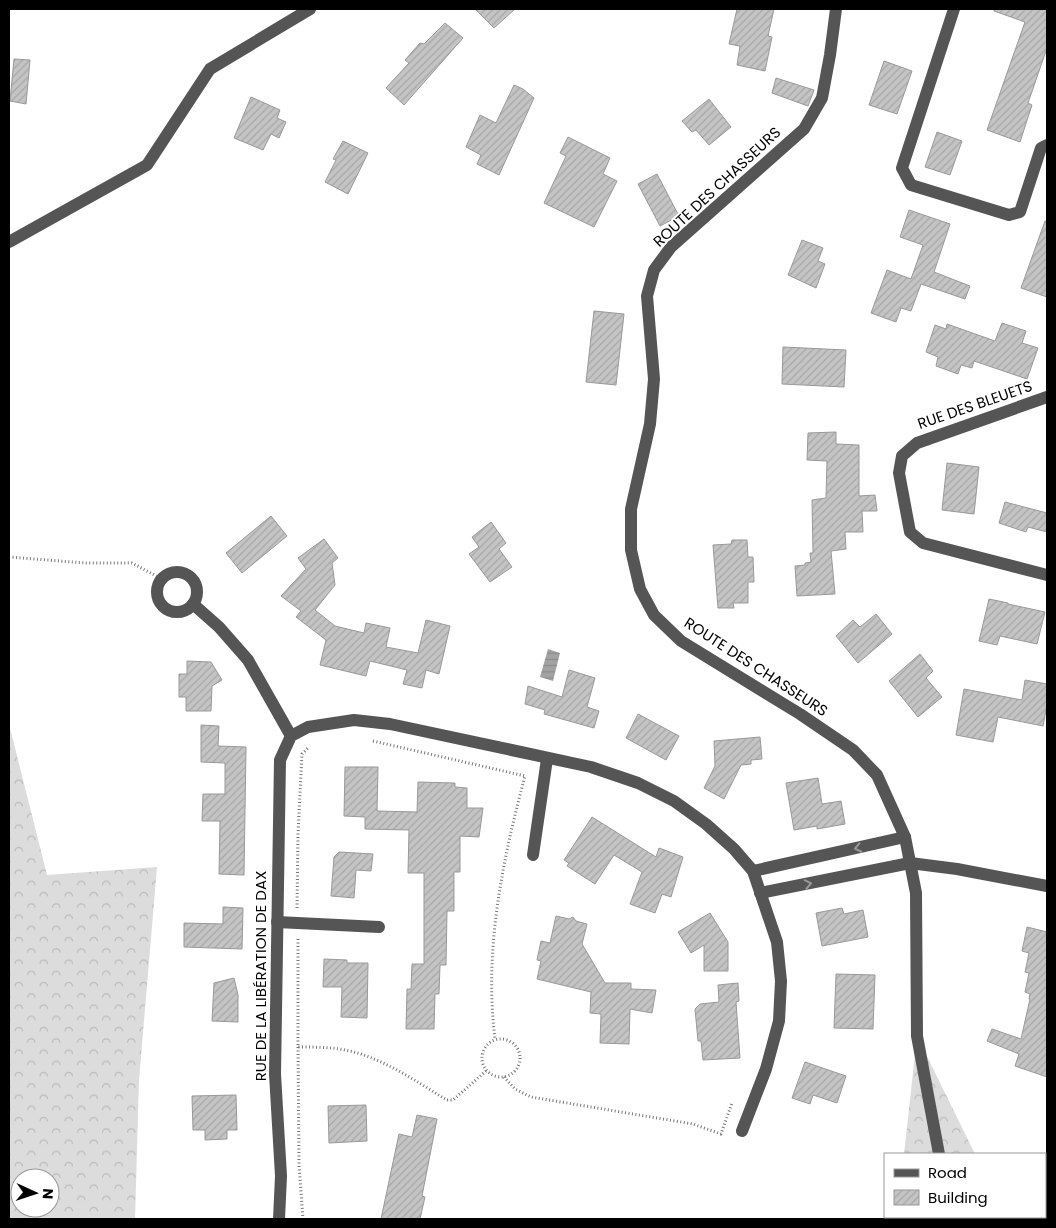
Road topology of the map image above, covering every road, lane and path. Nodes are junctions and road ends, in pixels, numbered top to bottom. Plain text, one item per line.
1 (310, 9) edge
2 (836, 9) edge
3 (954, 9) edge
4 (1047, 145) edge
5 (9, 242) edge
6 (1047, 397) edge
7 (9, 557) edge
8 (1047, 575) edge
9 (162, 579) junction
10 (193, 604) junction
11 (291, 736) junction
12 (367, 740) dead end
13 (310, 746) dead end
14 (547, 759) junction
15 (905, 837) junction
16 (533, 855) dead end
17 (910, 863) junction
18 (753, 871) junction
19 (1047, 886) edge
20 (760, 893) junction
21 (277, 922) junction
22 (298, 923) junction
23 (379, 927) dead end
24 (495, 1039) junction
25 (298, 1047) junction
26 (486, 1070) junction
27 (504, 1077) junction
28 (732, 1104) dead end
29 (742, 1131) dead end
30 (939, 1153) edge
31 (279, 1219) edge
32 (303, 1219) edge

1 - 5 street
2 - 15 street, ROUTE DES CHASSEURS
3 - 4 street
6 - 8 street, RUE DES BLEUETS
7 - 9 path
9 - 10 street
9 - 10 street
10 - 11 street
11 - 14 street
11 - 21 street, RUE DE LA LIBÉRATION DE DAX
12 - 24 path
13 - 22 path
14 - 16 street
14 - 18 street
15 - 17 street, ROUTE DES CHASSEURS
15 -> 18 street
17 - 19 street
20 -> 17 street
17 - 30 street, ROUTE DES CHASSEURS
18 - 20 street
20 - 29 street
21 - 22 street
21 - 31 street, RUE DE LA LIBÉRATION DE DAX
22 - 23 street
22 - 25 path
24 - 26 path
24 - 27 path
25 - 26 path
25 - 32 path
26 - 27 path
27 - 28 path

